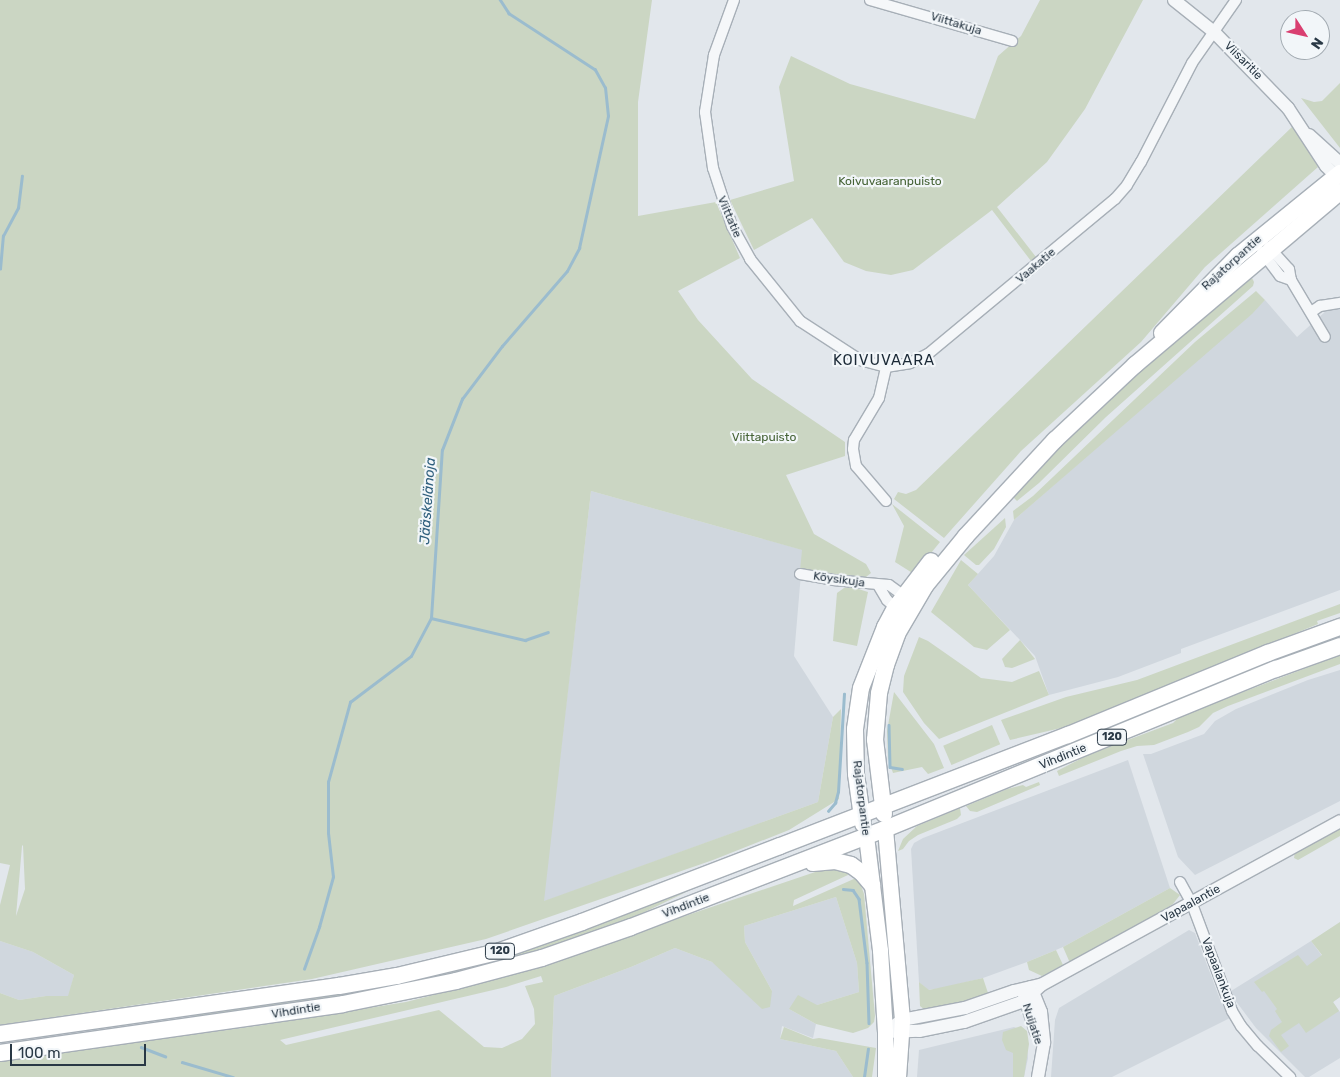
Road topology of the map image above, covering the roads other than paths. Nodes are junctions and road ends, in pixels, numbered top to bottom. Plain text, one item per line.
1 (734, 0) edge
2 (870, 0) edge
3 (1174, 0) edge
4 (1236, 0) edge
5 (1214, 32) junction
6 (1012, 41) dead end
7 (1339, 173) edge
8 (1340, 192) edge
9 (1258, 240) junction
10 (1268, 253) junction
11 (1340, 303) edge
12 (1311, 312) junction
13 (1324, 337) dead end
14 (1135, 365) junction
15 (886, 367) junction
16 (886, 501) dead end
17 (800, 574) dead end
18 (878, 585) junction
19 (905, 606) junction
20 (1340, 627) edge
21 (1340, 646) edge
22 (883, 806) junction
23 (862, 815) junction
24 (1340, 821) edge
25 (885, 829) junction
26 (866, 836) junction
27 (786, 868) junction
28 (1180, 882) dead end
29 (872, 885) junction
30 (1192, 904) junction
31 (1031, 991) junction
32 (902, 1026) junction
33 (885, 1032) junction
34 (0, 1034) edge
35 (0, 1053) edge
36 (885, 1077) edge
37 (898, 1077) edge
38 (1038, 1077) edge
39 (1290, 1077) edge

1 - 15 street, Viittatie
2 - 6 street, Viittakuja
3 - 5 street, Viisaritie
4 - 5 street, Vaakatie
5 - 7 street, Viisaritie
5 - 15 street, Vaakatie
7 - 9 main road, Rajatorpantie
8 - 10 main road, Rajatorpantie
9 - 10 street
9 - 14 main road, Rajatorpantie
10 - 12 street
10 - 14 main road, Rajatorpantie
11 - 12 street
12 - 13 street
14 - 19 main road, Rajatorpantie
15 - 16 street
17 - 18 street, Köysikuja
18 - 19 street, Köysikuja
18 - 19 street, Köysikuja
19 - 22 main road, Rajatorpantie
19 - 23 main road, Rajatorpantie
20 - 22 main road, Vihdintie / 120
21 - 25 main road, Vihdintie / 120
22 - 23 main road, Vihdintie / 120
22 - 25 main road, Rajatorpantie
23 - 26 main road, Rajatorpantie
23 - 34 main road, Vihdintie / 120
24 - 30 street, Vapaalantie
25 - 26 main road, Vihdintie / 120
25 - 32 main road, Rajatorpantie
26 - 27 main road, Vihdintie / 120
26 - 29 main road, Rajatorpantie
27 - 29 main road
27 - 35 main road, Vihdintie / 120
28 - 30 street, Vapaalankuja
29 - 33 main road, Rajatorpantie
30 - 31 street, Vapaalantie
30 - 39 street, Vapaalankuja
31 - 32 street, Vapaalantie
31 - 38 street, Nuijatie
32 - 33 street, Vapaalantie
32 - 37 main road, Rajatorpantie
33 - 36 main road, Rajatorpantie

